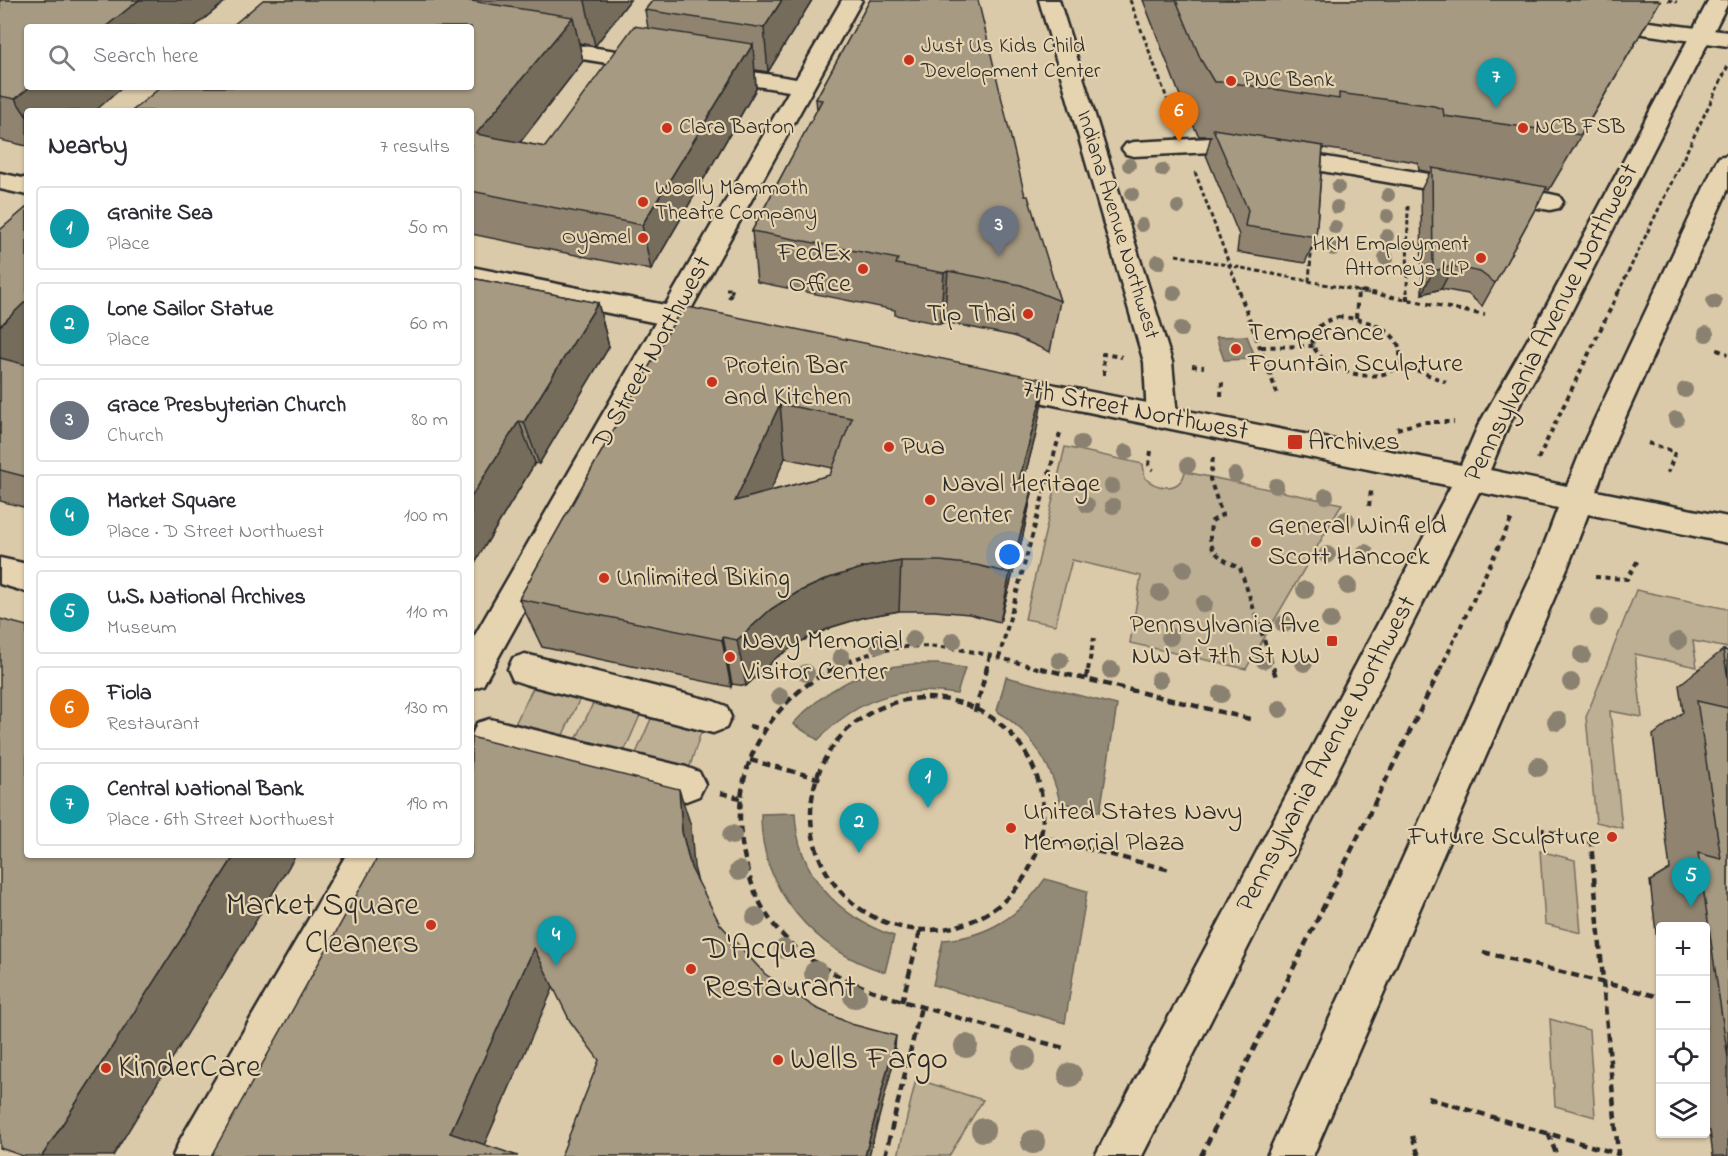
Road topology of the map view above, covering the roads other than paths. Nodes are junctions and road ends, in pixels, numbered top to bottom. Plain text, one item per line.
1 (852, 0) edge
2 (1049, 0) edge
3 (1719, 0) edge
4 (1578, 19) edge
5 (474, 35) edge
6 (1701, 35) junction
7 (1728, 39) edge
8 (803, 87) junction
9 (1134, 149) dead end
10 (1728, 162) edge
11 (0, 181) edge
12 (24, 186) edge
13 (1550, 202) dead end
14 (474, 277) edge
15 (674, 317) junction
16 (748, 332) edge
17 (970, 378) edge
18 (1162, 417) junction
19 (1471, 478) junction
20 (1577, 500) junction
21 (1728, 530) edge
22 (0, 571) edge
23 (24, 577) edge
24 (474, 669) edge
25 (525, 669) dead end
26 (713, 717) dead end
27 (490, 735) dead end
28 (686, 784) dead end
29 (365, 858) edge
30 (196, 1156) edge
31 (1118, 1156) edge
32 (1290, 1156) edge

1 - 8 main road, D Street Northwest
2 - 18 main road, Indiana Avenue Northwest
3 - 6 main road, Pennsylvania Avenue Northwest
4 - 6 main road
5 - 8 main road
6 - 7 main road
6 - 19 main road, Pennsylvania Avenue Northwest
8 - 15 main road, D Street Northwest
9 - 13 main road
10 - 20 main road
11 - 12 main road
14 - 15 main road
15 - 16 main road
15 - 24 main road, D Street Northwest
17 - 18 main road, 7th Street Northwest
18 - 19 main road, 7th Street Northwest
19 - 20 main road, 7th Street Northwest
19 - 31 main road, Pennsylvania Avenue Northwest
20 - 21 main road, 7th Street Northwest
20 - 32 main road
22 - 23 main road
25 - 26 main road
27 - 28 main road
29 - 30 main road

